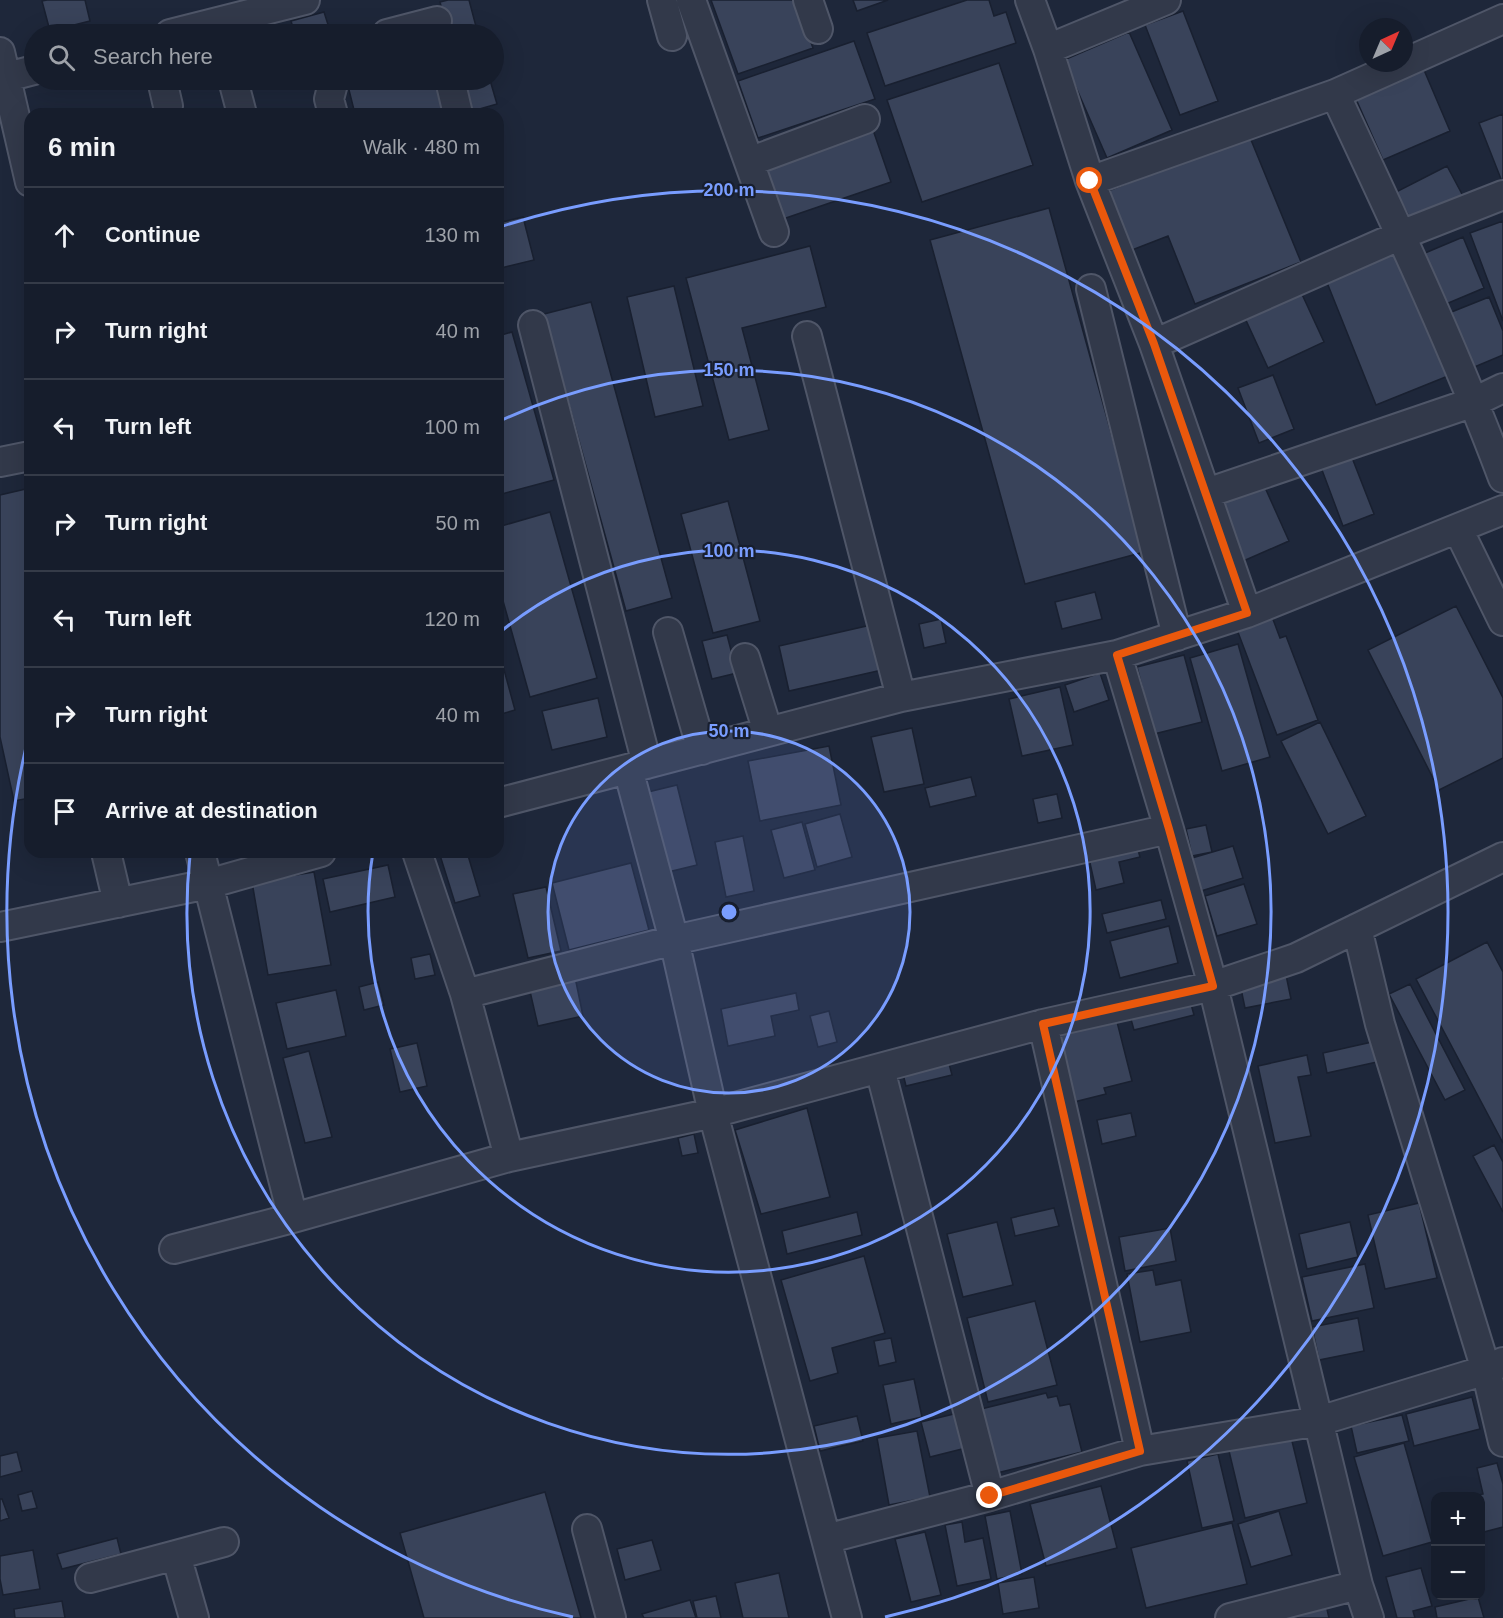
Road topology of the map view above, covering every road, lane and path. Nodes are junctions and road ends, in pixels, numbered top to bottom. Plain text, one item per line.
1 (305, 0) edge
2 (662, 0) edge
3 (691, 0) edge
4 (808, 0) edge
5 (1029, 0) edge
6 (1166, 0) edge
7 (436, 18) edge
8 (217, 19) edge
9 (1503, 19) edge
10 (201, 24) edge
11 (418, 24) edge
12 (818, 29) dead end
13 (672, 36) dead end
14 (1048, 49) junction
15 (3, 64) edge
16 (24, 68) edge
17 (236, 90) edge
18 (331, 90) edge
19 (452, 90) edge
20 (1335, 94) junction
21 (240, 108) edge
22 (331, 108) edge
23 (457, 108) edge
24 (865, 119) dead end
25 (11, 157) edge
26 (749, 162) junction
27 (24, 174) edge
28 (1090, 181) junction
29 (1503, 195) edge
30 (774, 232) dead end
31 (1401, 235) junction
32 (1091, 289) dead end
33 (533, 325) dead end
34 (807, 336) dead end
35 (1154, 344) junction
36 (1503, 388) edge
37 (1474, 402) junction
38 (24, 457) edge
39 (0, 462) edge
40 (1503, 478) edge
41 (1207, 493) junction
42 (1503, 510) edge
43 (1458, 529) junction
44 (1247, 613) junction
45 (1503, 621) edge
46 (668, 632) dead end
47 (1177, 636) junction
48 (1117, 655) junction
49 (745, 658) dead end
50 (901, 697) junction
51 (768, 732) junction
52 (702, 750) junction
53 (637, 766) junction
54 (504, 801) edge
55 (1169, 829) junction
56 (107, 858) edge
57 (202, 858) edge
58 (300, 858) edge
59 (419, 858) edge
60 (1503, 858) edge
61 (208, 884) junction
62 (118, 903) junction
63 (0, 926) edge
64 (1357, 928) junction
65 (674, 940) junction
66 (1213, 986) junction
67 (465, 994) junction
68 (1043, 1024) junction
69 (880, 1069) junction
70 (713, 1113) junction
71 (509, 1157) junction
72 (293, 1218) junction
73 (174, 1249) dead end
74 (1495, 1366) edge
75 (1319, 1421) junction
76 (1503, 1442) edge
77 (1140, 1451) junction
78 (990, 1496) junction
79 (587, 1529) dead end
80 (826, 1539) junction
81 (224, 1542) dead end
82 (176, 1556) junction
83 (90, 1578) dead end
84 (1358, 1585) junction
85 (194, 1618) edge
86 (611, 1618) edge
87 (848, 1618) edge
88 (1230, 1618) edge
89 (1369, 1618) edge

1 - 8 street
2 - 13 street
3 - 26 street
4 - 12 street
5 - 14 street
6 - 14 street
7 - 11 street
8 - 10 street
9 - 20 street
14 - 28 street
15 - 16 street
15 - 25 street
17 - 21 street
18 - 22 street
19 - 23 street
20 - 28 street
20 - 31 street
24 - 26 street
25 - 27 street
26 - 30 street
28 - 35 street
29 - 31 street
31 - 35 street
31 - 37 street
32 - 47 street
33 - 53 street
34 - 50 street
35 - 41 street
36 - 37 street
37 - 40 street
37 - 41 street
38 - 39 street
41 - 44 street
42 - 43 street
43 - 44 street
43 - 45 street
44 - 47 street
46 - 52 street
47 - 48 street
48 - 50 street
48 - 55 street
49 - 51 street
50 - 51 street
51 - 52 street
52 - 53 street
53 - 54 street
53 - 65 street
55 - 65 street
55 - 66 street
56 - 62 street
57 - 61 street
58 - 61 street
59 - 67 street
60 - 64 street
61 - 62 street
61 - 72 street
62 - 63 street
64 - 66 street
64 - 74 street
65 - 67 street
65 - 70 street
66 - 68 street
66 - 75 street
67 - 71 street
68 - 69 street
68 - 77 street
69 - 70 street
69 - 78 street
70 - 71 street
70 - 80 street
71 - 72 street
72 - 73 street
74 - 75 street
74 - 76 street
75 - 77 street
75 - 84 street
77 - 78 street
78 - 80 street
79 - 86 street
80 - 87 street
81 - 82 street
82 - 83 street
82 - 85 street
84 - 88 street
84 - 89 street

